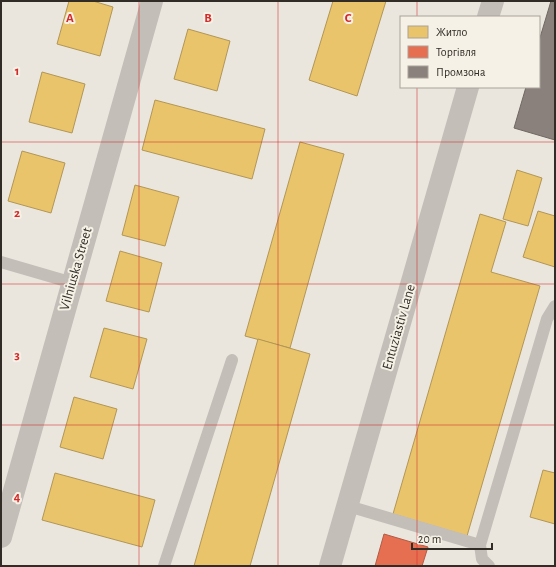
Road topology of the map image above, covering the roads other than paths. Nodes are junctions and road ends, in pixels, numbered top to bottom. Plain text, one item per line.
1 (152, 1) edge
2 (493, 1) edge
3 (488, 16) edge
4 (468, 88) edge
5 (1, 262) edge
6 (73, 282) junction
7 (555, 306) edge
8 (232, 360) dead end
9 (348, 506) junction
10 (1, 537) edge
11 (480, 544) junction
12 (164, 566) edge
13 (330, 566) edge
14 (489, 566) edge

1 - 6 street, Vilniuska Street
2 - 3 street
4 - 9 street, Entuziastiv Lane
5 - 6 lane
6 - 10 street, Vilniuska Street
7 - 11 lane
8 - 12 lane
9 - 11 lane
9 - 13 street, Entuziastiv Lane
11 - 14 lane

